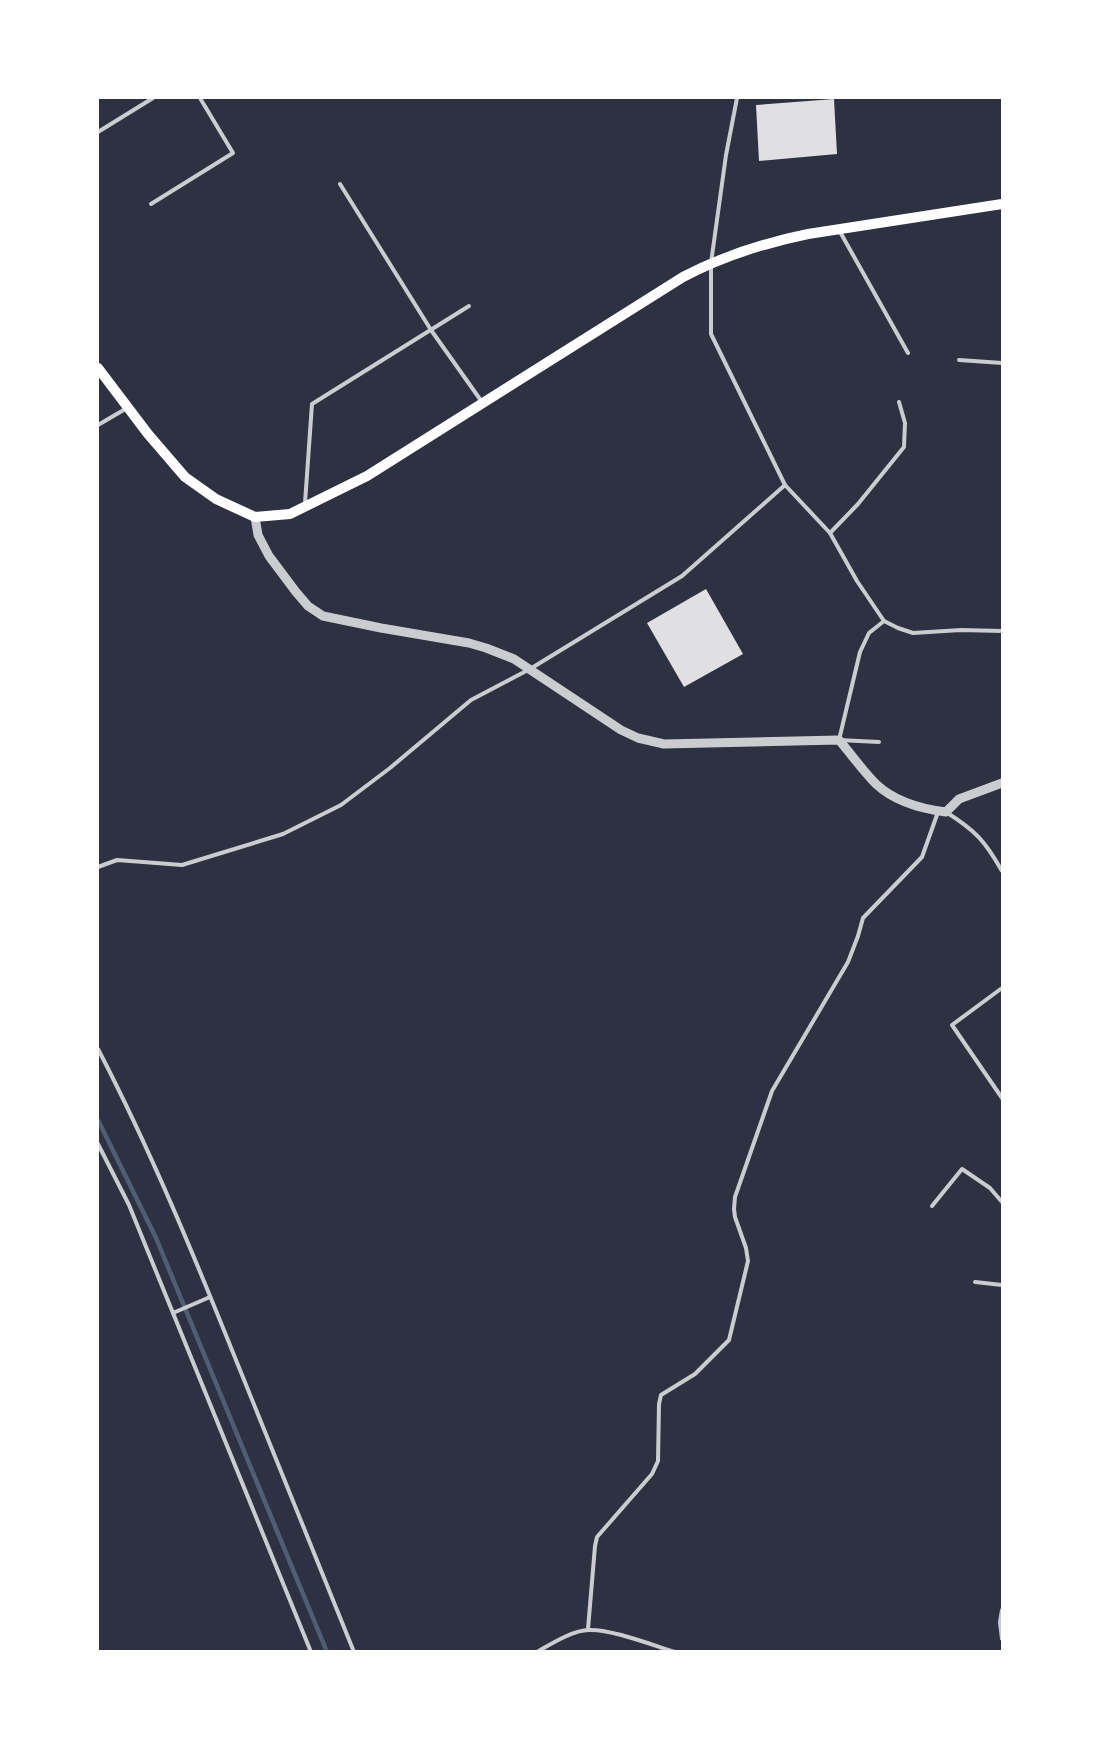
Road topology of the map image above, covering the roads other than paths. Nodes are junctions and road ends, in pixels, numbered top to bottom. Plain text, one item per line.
1 (153, 98) edge
2 (200, 98) edge
3 (737, 98) edge
4 (98, 132) edge
5 (340, 184) dead end
6 (151, 204) dead end
7 (1002, 204) edge
8 (839, 230) junction
9 (711, 263) junction
10 (469, 306) dead end
11 (431, 330) junction
12 (908, 353) dead end
13 (959, 360) dead end
14 (1002, 363) edge
15 (98, 368) edge
16 (899, 402) dead end
17 (483, 403) junction
18 (128, 408) junction
19 (98, 425) edge
20 (785, 485) junction
21 (305, 507) junction
22 (255, 517) junction
23 (830, 533) junction
24 (884, 621) junction
25 (1002, 631) edge
26 (530, 669) junction
27 (839, 740) junction
28 (879, 742) dead end
29 (1002, 783) edge
30 (942, 811) junction
31 (98, 867) edge
32 (1002, 871) edge
33 (1002, 988) edge
34 (98, 1049) edge
35 (1002, 1098) edge
36 (98, 1144) edge
37 (1002, 1202) edge
38 (932, 1206) dead end
39 (975, 1282) dead end
40 (1002, 1285) edge
41 (210, 1297) junction
42 (173, 1313) junction
43 (1002, 1610) edge
44 (588, 1629) junction
45 (1002, 1639) edge
46 (311, 1652) edge
47 (354, 1652) edge
48 (537, 1652) edge
49 (675, 1652) edge

1 - 4 lane
2 - 6 lane
3 - 9 lane
5 - 11 lane
7 - 8 main road
8 - 9 main road
8 - 12 lane
9 - 17 main road
9 - 20 lane
10 - 11 lane
11 - 17 lane
11 - 21 lane
13 - 14 lane
15 - 18 main road
16 - 23 lane
17 - 21 main road
18 - 19 lane
18 - 22 main road
20 - 23 lane
20 - 26 lane
21 - 22 main road
22 - 26 street
23 - 24 lane
24 - 25 lane
24 - 27 lane
26 - 27 street
26 - 31 lane
27 - 28 lane
27 - 30 street
29 - 30 street
30 - 32 lane
30 - 44 lane
33 - 35 lane
34 - 41 lane
36 - 42 lane
37 - 38 lane
39 - 40 lane
41 - 42 lane
41 - 47 lane
42 - 46 lane
43 - 45 lane
44 - 48 lane
44 - 49 lane

